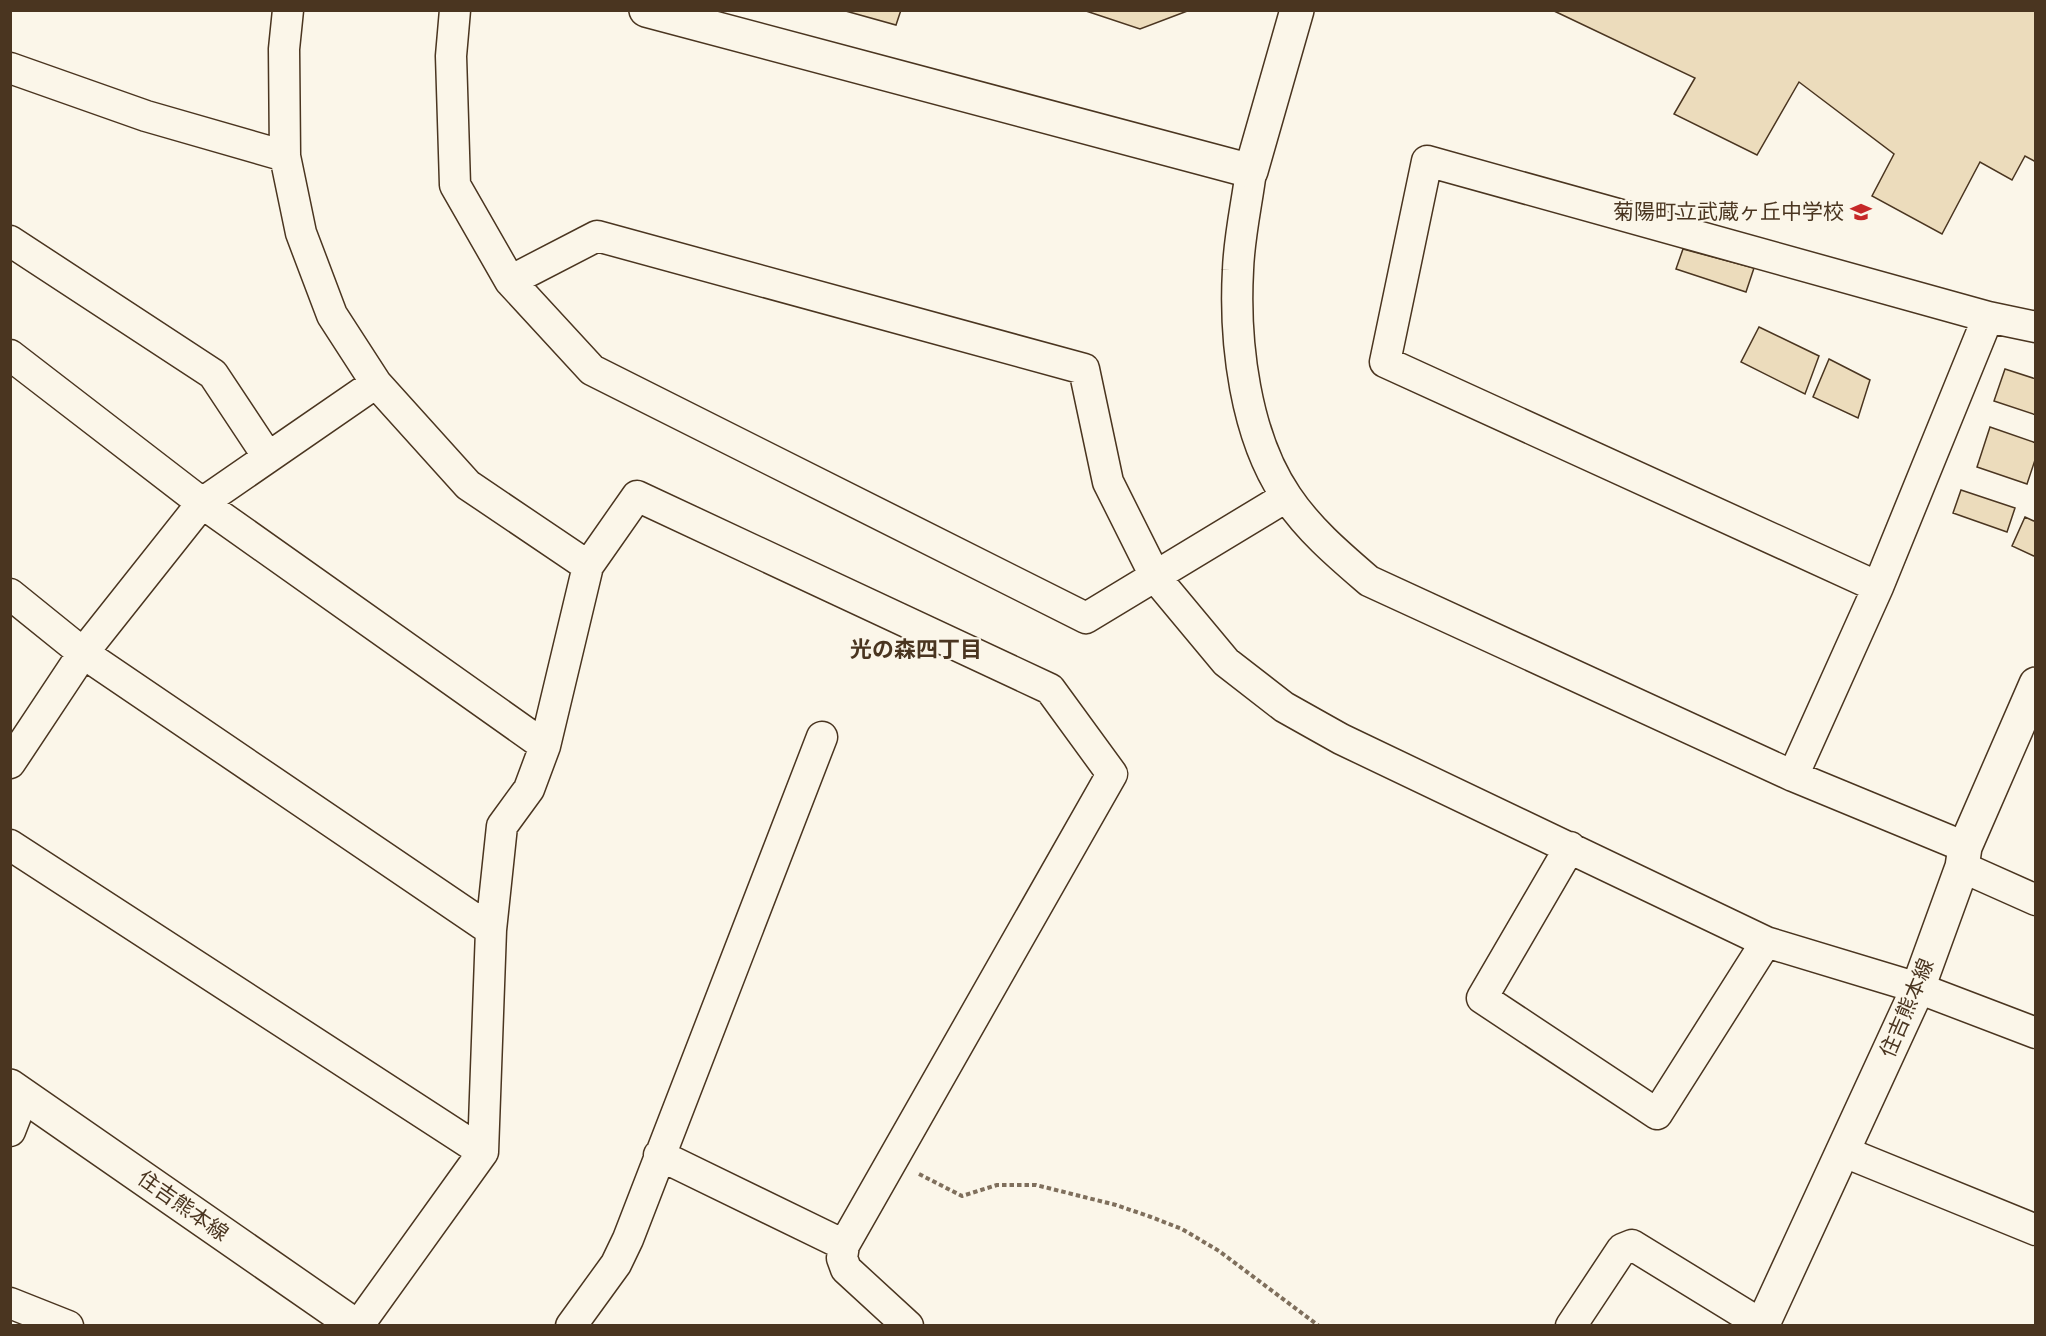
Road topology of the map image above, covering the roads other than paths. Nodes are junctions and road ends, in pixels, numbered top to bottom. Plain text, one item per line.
1 (288, 10) edge
2 (455, 10) edge
3 (646, 10) edge
4 (1297, 10) edge
5 (10, 68) edge
6 (285, 156) junction
7 (1251, 171) junction
8 (10, 241) edge
9 (510, 281) junction
10 (1988, 317) junction
11 (2036, 327) edge
12 (10, 355) edge
13 (376, 383) junction
14 (268, 457) junction
15 (1286, 497) junction
16 (202, 503) junction
17 (588, 566) junction
18 (1156, 578) junction
19 (1878, 587) junction
20 (10, 594) edge
21 (83, 652) junction
22 (2036, 684) edge
23 (822, 737) dead end
24 (545, 746) junction
25 (10, 763) edge
26 (1793, 776) junction
27 (10, 845) edge
28 (1570, 848) junction
29 (1964, 857) junction
30 (2036, 900) edge
31 (490, 930) junction
32 (1766, 942) junction
33 (1918, 988) junction
34 (2036, 1033) edge
35 (17, 1090) edge
36 (10, 1131) edge
37 (1842, 1151) junction
38 (483, 1152) junction
39 (659, 1155) junction
40 (2036, 1230) edge
41 (844, 1245) junction
42 (10, 1303) edge
43 (1763, 1325) edge
44 (68, 1326) edge
45 (357, 1326) edge
46 (571, 1326) edge
47 (908, 1326) edge
48 (1571, 1326) edge

1 - 6 street
2 - 9 street
3 - 7 main road
4 - 7 main road
5 - 6 street
6 - 13 street
7 - 15 street
8 - 14 street
9 - 18 street
9 - 18 street
10 - 11 street
10 - 19 street
10 - 19 street
12 - 16 street
13 - 14 street
13 - 17 street
14 - 16 street
15 - 18 street
15 - 26 street
16 - 21 street
16 - 24 street
17 - 24 street
17 - 41 street
18 - 28 street
19 - 26 street
20 - 21 street
21 - 25 street
21 - 31 street
22 - 29 main road, 住吉熊本線
23 - 39 street
24 - 31 street
26 - 29 street
27 - 38 street
28 - 32 street
28 - 32 street
29 - 30 street
29 - 33 main road, 住吉熊本線
31 - 38 street
32 - 33 street
33 - 34 street
33 - 37 main road, 住吉熊本線
35 - 36 street
35 - 45 main road, 住吉熊本線
37 - 40 street
37 - 43 main road, 住吉熊本線
38 - 45 street
39 - 41 street
39 - 46 street
41 - 47 street
42 - 44 street
43 - 48 street

